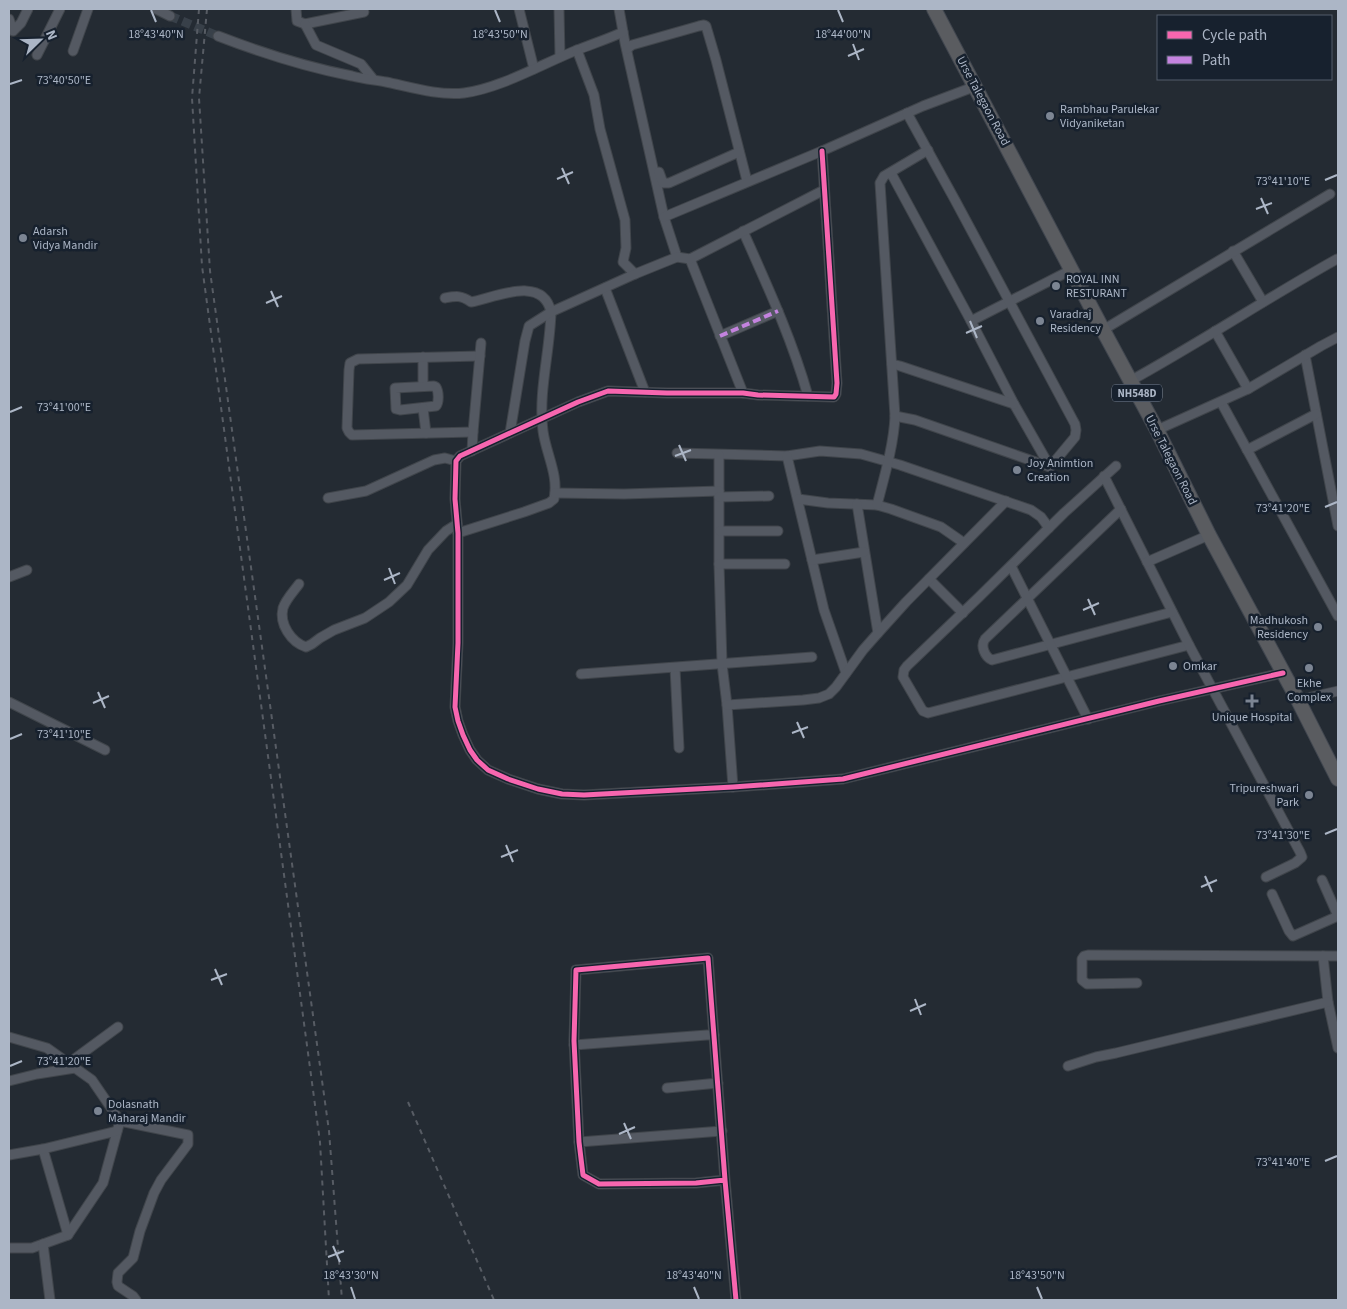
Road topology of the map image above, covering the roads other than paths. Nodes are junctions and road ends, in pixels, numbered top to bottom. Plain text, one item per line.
1 (28, 9) edge
2 (60, 9) edge
3 (88, 9) edge
4 (156, 9) edge
5 (296, 9) edge
6 (519, 9) edge
7 (560, 9) edge
8 (619, 9) edge
9 (934, 9) edge
10 (170, 12) tunnel mouth
11 (364, 12) dead end
12 (9, 19) edge
13 (305, 24) junction
14 (623, 32) junction
15 (219, 34) tunnel mouth
16 (627, 49) junction
17 (577, 50) junction
18 (73, 51) dead end
19 (38, 54) dead end
20 (560, 57) junction
21 (534, 69) junction
22 (376, 80) junction
23 (636, 82) dead end
24 (976, 86) junction
25 (907, 113) junction
26 (928, 150) junction
27 (822, 151) junction
28 (739, 152) junction
29 (891, 173) junction
30 (747, 181) junction
31 (824, 190) junction
32 (1330, 194) dead end
33 (664, 216) junction
34 (743, 231) junction
35 (1233, 251) junction
36 (677, 257) junction
37 (690, 258) junction
38 (1337, 259) edge
39 (1071, 270) junction
40 (635, 274) junction
41 (605, 288) junction
42 (445, 298) dead end
43 (1010, 301) junction
44 (1263, 302) junction
45 (778, 311) junction
46 (550, 312) junction
47 (972, 321) junction
48 (1103, 330) junction
49 (1215, 331) junction
50 (720, 336) junction
51 (1338, 337) edge
52 (481, 343) dead end
53 (1305, 355) junction
54 (480, 356) junction
55 (423, 358) junction
56 (892, 364) junction
57 (1130, 381) junction
58 (423, 386) junction
59 (1248, 390) junction
60 (645, 392) junction
61 (743, 393) junction
62 (808, 396) junction
63 (1221, 402) junction
64 (1014, 404) junction
65 (423, 408) junction
66 (1316, 414) junction
67 (895, 416) junction
68 (543, 418) junction
69 (1157, 430) junction
70 (473, 432) junction
71 (426, 433) junction
72 (510, 433) junction
73 (1247, 450) junction
74 (472, 451) junction
75 (677, 453) dead end
76 (719, 455) junction
77 (787, 456) junction
78 (456, 461) junction
79 (888, 461) junction
80 (1116, 466) dead end
81 (1050, 467) junction
82 (1104, 476) junction
83 (555, 493) junction
84 (719, 494) junction
85 (769, 496) dead end
86 (328, 498) dead end
87 (798, 499) junction
88 (1006, 501) junction
89 (857, 504) junction
90 (877, 505) junction
91 (1120, 509) junction
92 (1338, 526) edge
93 (1049, 528) junction
94 (458, 529) junction
95 (720, 531) junction
96 (778, 531) dead end
97 (1209, 535) junction
98 (964, 543) junction
99 (864, 552) junction
100 (812, 560) junction
101 (1147, 562) junction
102 (719, 564) junction
103 (785, 564) dead end
104 (1011, 566) junction
105 (27, 570) dead end
106 (9, 577) edge
107 (929, 579) junction
108 (299, 584) dead end
109 (1027, 600) junction
110 (963, 612) junction
111 (1172, 612) junction
112 (1338, 616) edge
113 (878, 633) junction
114 (1050, 645) junction
115 (1189, 645) junction
116 (812, 657) dead end
117 (722, 664) junction
118 (675, 668) junction
119 (846, 673) junction
120 (1283, 673) junction
121 (581, 674) dead end
122 (1067, 677) junction
123 (1213, 689) junction
124 (1338, 691) edge
125 (1298, 700) junction
126 (9, 702) edge
127 (727, 705) junction
128 (1088, 719) junction
129 (679, 748) dead end
130 (105, 750) dead end
131 (1338, 779) edge
132 (733, 787) junction
133 (1266, 877) dead end
134 (1322, 880) dead end
135 (1272, 894) dead end
136 (1338, 916) edge
137 (1323, 956) junction
138 (1338, 956) edge
139 (1137, 983) dead end
140 (1328, 1002) junction
141 (118, 1028) dead end
142 (714, 1036) junction
143 (9, 1037) edge
144 (574, 1045) junction
145 (1338, 1048) edge
146 (72, 1065) junction
147 (1068, 1066) dead end
148 (9, 1082) edge
149 (718, 1083) junction
150 (667, 1088) dead end
151 (120, 1121) junction
152 (117, 1131) junction
153 (722, 1131) junction
154 (579, 1142) junction
155 (43, 1149) junction
156 (9, 1155) edge
157 (725, 1180) junction
158 (68, 1235) junction
159 (43, 1244) junction
160 (9, 1248) edge
161 (50, 1300) edge
162 (136, 1300) edge
163 (736, 1300) edge

1 - 12 street
2 - 19 street
3 - 18 street
4 - 10 street
5 - 13 street
6 - 21 street
7 - 20 street
8 - 14 street
9 - 24 highway, Urse Talegaon Road / NH548D
11 - 13 street
13 - 22 street
14 - 16 street
14 - 17 street
15 - 22 street
16 - 28 street
16 - 33 street
17 - 20 street
17 - 40 street
20 - 21 street
21 - 22 street
23 - 28 street
24 - 25 street
24 - 39 highway, Urse Talegaon Road / NH548D
25 - 26 street
25 - 27 street
26 - 29 street
26 - 43 street
27 - 30 street
27 - 31 street
28 - 30 street
29 - 47 street
29 - 56 street
30 - 33 street
31 - 34 street
31 - 62 street
32 - 35 street
33 - 36 street
34 - 37 street
34 - 45 street
35 - 44 street
35 - 48 street
36 - 37 street
36 - 40 street
37 - 50 street
38 - 44 street
39 - 43 street
39 - 48 highway, Urse Talegaon Road / NH548D
40 - 41 street
41 - 46 street
41 - 60 street
42 - 46 street
43 - 47 street
43 - 81 street
44 - 49 street
45 - 50 street
45 - 62 street
46 - 68 street
46 - 72 street
47 - 64 street
48 - 57 highway, Urse Talegaon Road / NH548D
49 - 57 street
49 - 59 street
50 - 61 street
51 - 53 street
52 - 54 street
53 - 59 street
53 - 66 street
54 - 55 street
54 - 70 street
55 - 58 street
55 - 71 street
56 - 64 street
56 - 67 street
57 - 69 highway, Urse Talegaon Road / NH548D
58 - 65 street
58 - 65 street
59 - 63 street
60 - 61 street
60 - 68 street
61 - 62 street
63 - 69 street
63 - 73 street
64 - 81 street
65 - 71 street
66 - 73 street
66 - 92 street
67 - 79 street
67 - 81 street
68 - 72 street
68 - 83 street
69 - 97 highway, Urse Talegaon Road / NH548D
70 - 71 street
70 - 74 street
72 - 74 street
73 - 112 street
74 - 78 street
75 - 76 street
76 - 77 street
76 - 84 street
77 - 79 street
77 - 87 street
78 - 86 street
78 - 94 street
79 - 88 street
79 - 90 street
80 - 82 street
82 - 91 street
82 - 93 street
83 - 84 street
83 - 94 street
84 - 85 street
84 - 95 street
87 - 89 street
87 - 100 street
88 - 93 street
88 - 98 street
89 - 90 street
89 - 99 street
90 - 98 street
91 - 101 street
91 - 109 street
93 - 104 street
94 - 108 street
94 - 132 street
95 - 96 street
95 - 102 street
97 - 101 street
97 - 120 highway, Urse Talegaon Road / NH548D
98 - 107 street
99 - 100 street
99 - 113 street
100 - 119 street
101 - 111 street
102 - 103 street
102 - 117 street
104 - 109 street
104 - 110 street
105 - 106 street
107 - 110 street
107 - 113 street
109 - 114 street
109 - 114 street
110 - 122 street
111 - 114 street
111 - 115 street
113 - 119 street
114 - 122 street
115 - 122 street
115 - 123 street
116 - 117 street
117 - 118 street
117 - 127 street
118 - 121 street
118 - 129 street
119 - 127 street
120 - 123 street
120 - 125 highway, Urse Talegaon Road / NH548D
122 - 128 street
123 - 128 street
123 - 133 street
124 - 125 street
125 - 131 highway, Urse Talegaon Road / NH548D
126 - 130 street
127 - 132 street
128 - 132 street
134 - 136 street
135 - 136 street
137 - 138 street
137 - 139 street
137 - 140 street
140 - 145 street
140 - 147 street
141 - 146 street
142 - 144 street
142 - 144 street
142 - 149 street
143 - 146 street
144 - 154 street
146 - 148 street
146 - 151 street
149 - 150 street
149 - 153 street
151 - 152 street
151 - 162 street
152 - 155 street
152 - 158 street
153 - 154 street
153 - 157 street
154 - 157 street
155 - 156 street
155 - 158 street
157 - 163 street
158 - 159 street
159 - 160 street
159 - 161 street

